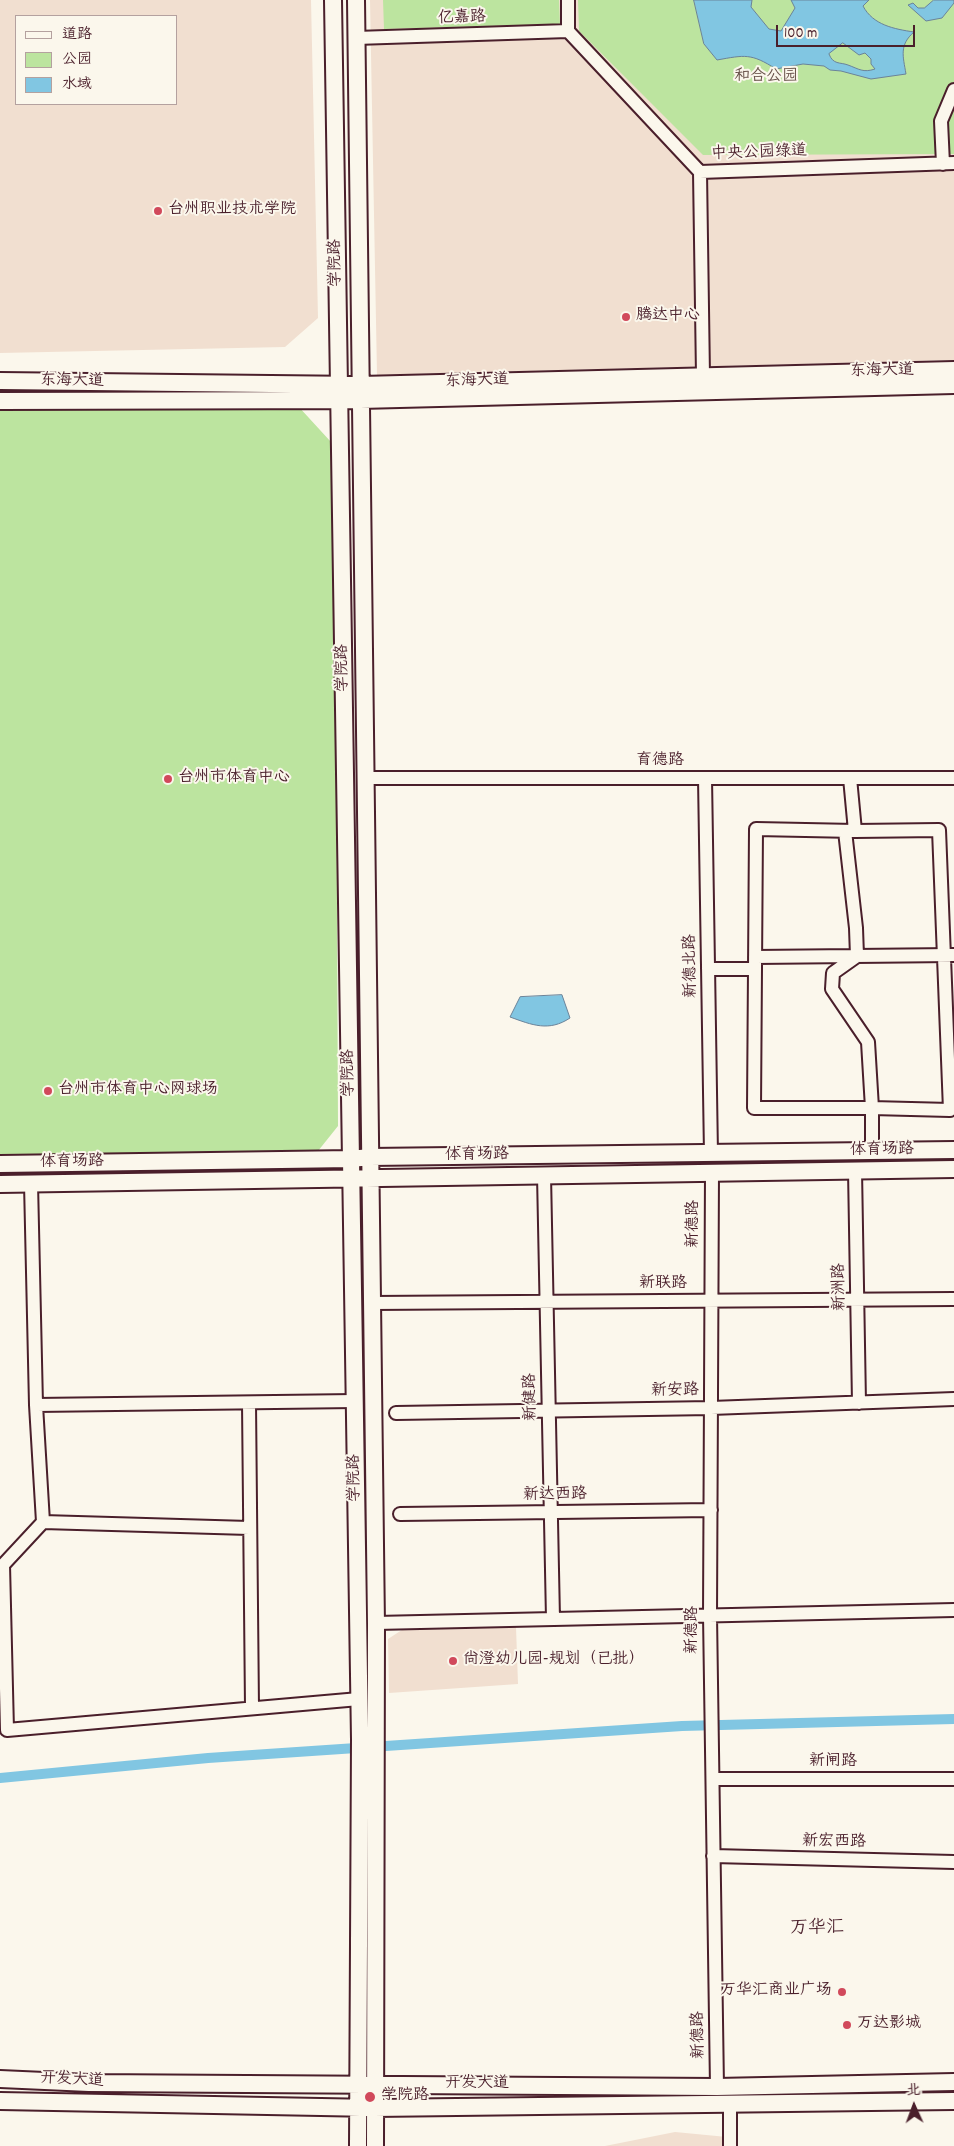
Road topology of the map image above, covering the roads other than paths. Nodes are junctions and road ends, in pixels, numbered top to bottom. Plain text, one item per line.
1 (333, 0) edge
2 (356, 0) edge
3 (568, 0) edge
4 (568, 31) junction
5 (356, 38) junction
6 (954, 90) edge
7 (948, 164) edge
8 (700, 172) junction
9 (954, 370) edge
10 (703, 376) junction
11 (0, 381) edge
12 (954, 385) edge
13 (361, 392) junction
14 (340, 393) junction
15 (0, 402) edge
16 (365, 778) junction
17 (705, 778) junction
18 (850, 778) junction
19 (954, 778) edge
20 (850, 831) junction
21 (949, 955) edge
22 (857, 956) junction
23 (755, 963) junction
24 (708, 970) junction
25 (872, 1108) junction
26 (954, 1150) edge
27 (872, 1151) junction
28 (711, 1154) junction
29 (370, 1157) junction
30 (351, 1159) junction
31 (0, 1164) edge
32 (954, 1169) edge
33 (855, 1170) junction
34 (712, 1172) junction
35 (544, 1175) junction
36 (352, 1178) junction
37 (370, 1178) junction
38 (31, 1183) junction
39 (0, 1184) edge
40 (954, 1299) edge
41 (857, 1300) junction
42 (711, 1301) junction
43 (547, 1302) junction
44 (372, 1303) junction
45 (954, 1399) edge
46 (355, 1401) junction
47 (859, 1402) junction
48 (250, 1403) junction
49 (36, 1405) junction
50 (711, 1408) junction
51 (549, 1411) junction
52 (396, 1413) dead end
53 (711, 1510) junction
54 (551, 1512) junction
55 (400, 1514) dead end
56 (43, 1522) junction
57 (249, 1528) junction
58 (954, 1610) edge
59 (710, 1615) junction
60 (553, 1618) junction
61 (376, 1623) junction
62 (359, 1698) junction
63 (252, 1708) junction
64 (368, 1738) junction
65 (368, 1778) junction
66 (712, 1779) junction
67 (954, 1779) edge
68 (713, 1856) junction
69 (954, 1862) edge
70 (0, 2078) edge
71 (954, 2082) edge
72 (374, 2084) junction
73 (357, 2085) junction
74 (717, 2087) junction
75 (0, 2100) edge
76 (954, 2101) edge
77 (730, 2106) dead end
78 (357, 2108) junction
79 (374, 2108) junction
80 (358, 2146) edge
81 (375, 2146) edge
82 (730, 2146) edge

1 - 14 main road, 学院路
2 - 5 main road, 学院路
3 - 4 street
4 - 5 street, 亿嘉路
4 - 8 street, 中央公园绿道
5 - 13 main road, 学院路
6 - 7 street
7 - 8 street, 中央公园绿道
8 - 10 street
9 - 10 main road, 东海大道
10 - 13 main road, 东海大道
11 - 14 main road, 东海大道
12 - 13 main road, 东海大道
13 - 14 main road, 东海大道
13 - 16 main road, 学院路
14 - 15 main road, 东海大道
14 - 30 main road, 学院路
16 - 17 street, 育德路
16 - 29 main road, 学院路
17 - 18 street, 育德路
17 - 24 street, 新德北路
18 - 19 street, 育德路
18 - 20 street
20 - 21 street
20 - 22 street
20 - 23 street
21 - 22 street
21 - 25 street
22 - 23 street
22 - 25 street
23 - 24 street
23 - 25 street
24 - 28 street, 新德北路
25 - 27 street
26 - 27 main road, 体育场路
27 - 28 main road, 体育场路
28 - 29 main road, 体育场路
29 - 30 main road, 体育场路
29 - 37 main road, 学院路
30 - 31 main road, 体育场路
30 - 36 main road, 学院路
32 - 33 main road
33 - 34 main road
33 - 41 street, 新洲路
34 - 35 main road
34 - 42 street, 新德路
35 - 37 main road
35 - 43 street, 新健路
36 - 37 main road
36 - 38 main road
36 - 46 main road, 学院路
37 - 44 main road, 学院路
38 - 39 main road
38 - 49 street
40 - 41 street, 新联路
41 - 42 street, 新联路
41 - 47 street, 新洲路
42 - 43 street, 新联路
42 - 50 street, 新德路
43 - 44 street, 新联路
43 - 51 street, 新健路
44 - 61 main road, 学院路
45 - 47 street, 新安路
46 - 48 street
46 - 62 main road, 学院路
47 - 50 street, 新安路
48 - 49 street
48 - 57 street
49 - 56 street
50 - 51 street, 新安路
50 - 53 street, 新德路
51 - 52 street, 新安路
51 - 54 street, 新健路
53 - 54 street, 新达西路
53 - 59 street, 新德路
54 - 55 street, 新达西路
54 - 60 street, 新健路
56 - 57 street
56 - 63 street
57 - 63 street
58 - 59 street
59 - 60 street
59 - 66 street, 新德路
60 - 61 street
61 - 64 main road, 学院路
62 - 63 street
62 - 64 main road, 学院路
64 - 65 main road, 学院路
65 - 72 main road, 学院路
65 - 73 main road, 学院路
66 - 67 street, 新闸路
66 - 68 street, 新德路
68 - 69 street, 新宏西路
68 - 74 street, 新德路
70 - 73 main road, 开发大道
71 - 74 main road, 开发大道
72 - 73 main road, 开发大道
72 - 74 main road, 开发大道
72 - 79 main road, 学院路
73 - 78 main road, 学院路
75 - 78 main road, 开发大道
76 - 79 main road, 开发大道
77 - 82 street
78 - 79 main road, 开发大道
78 - 80 main road, 学院路
79 - 81 main road, 学院路

